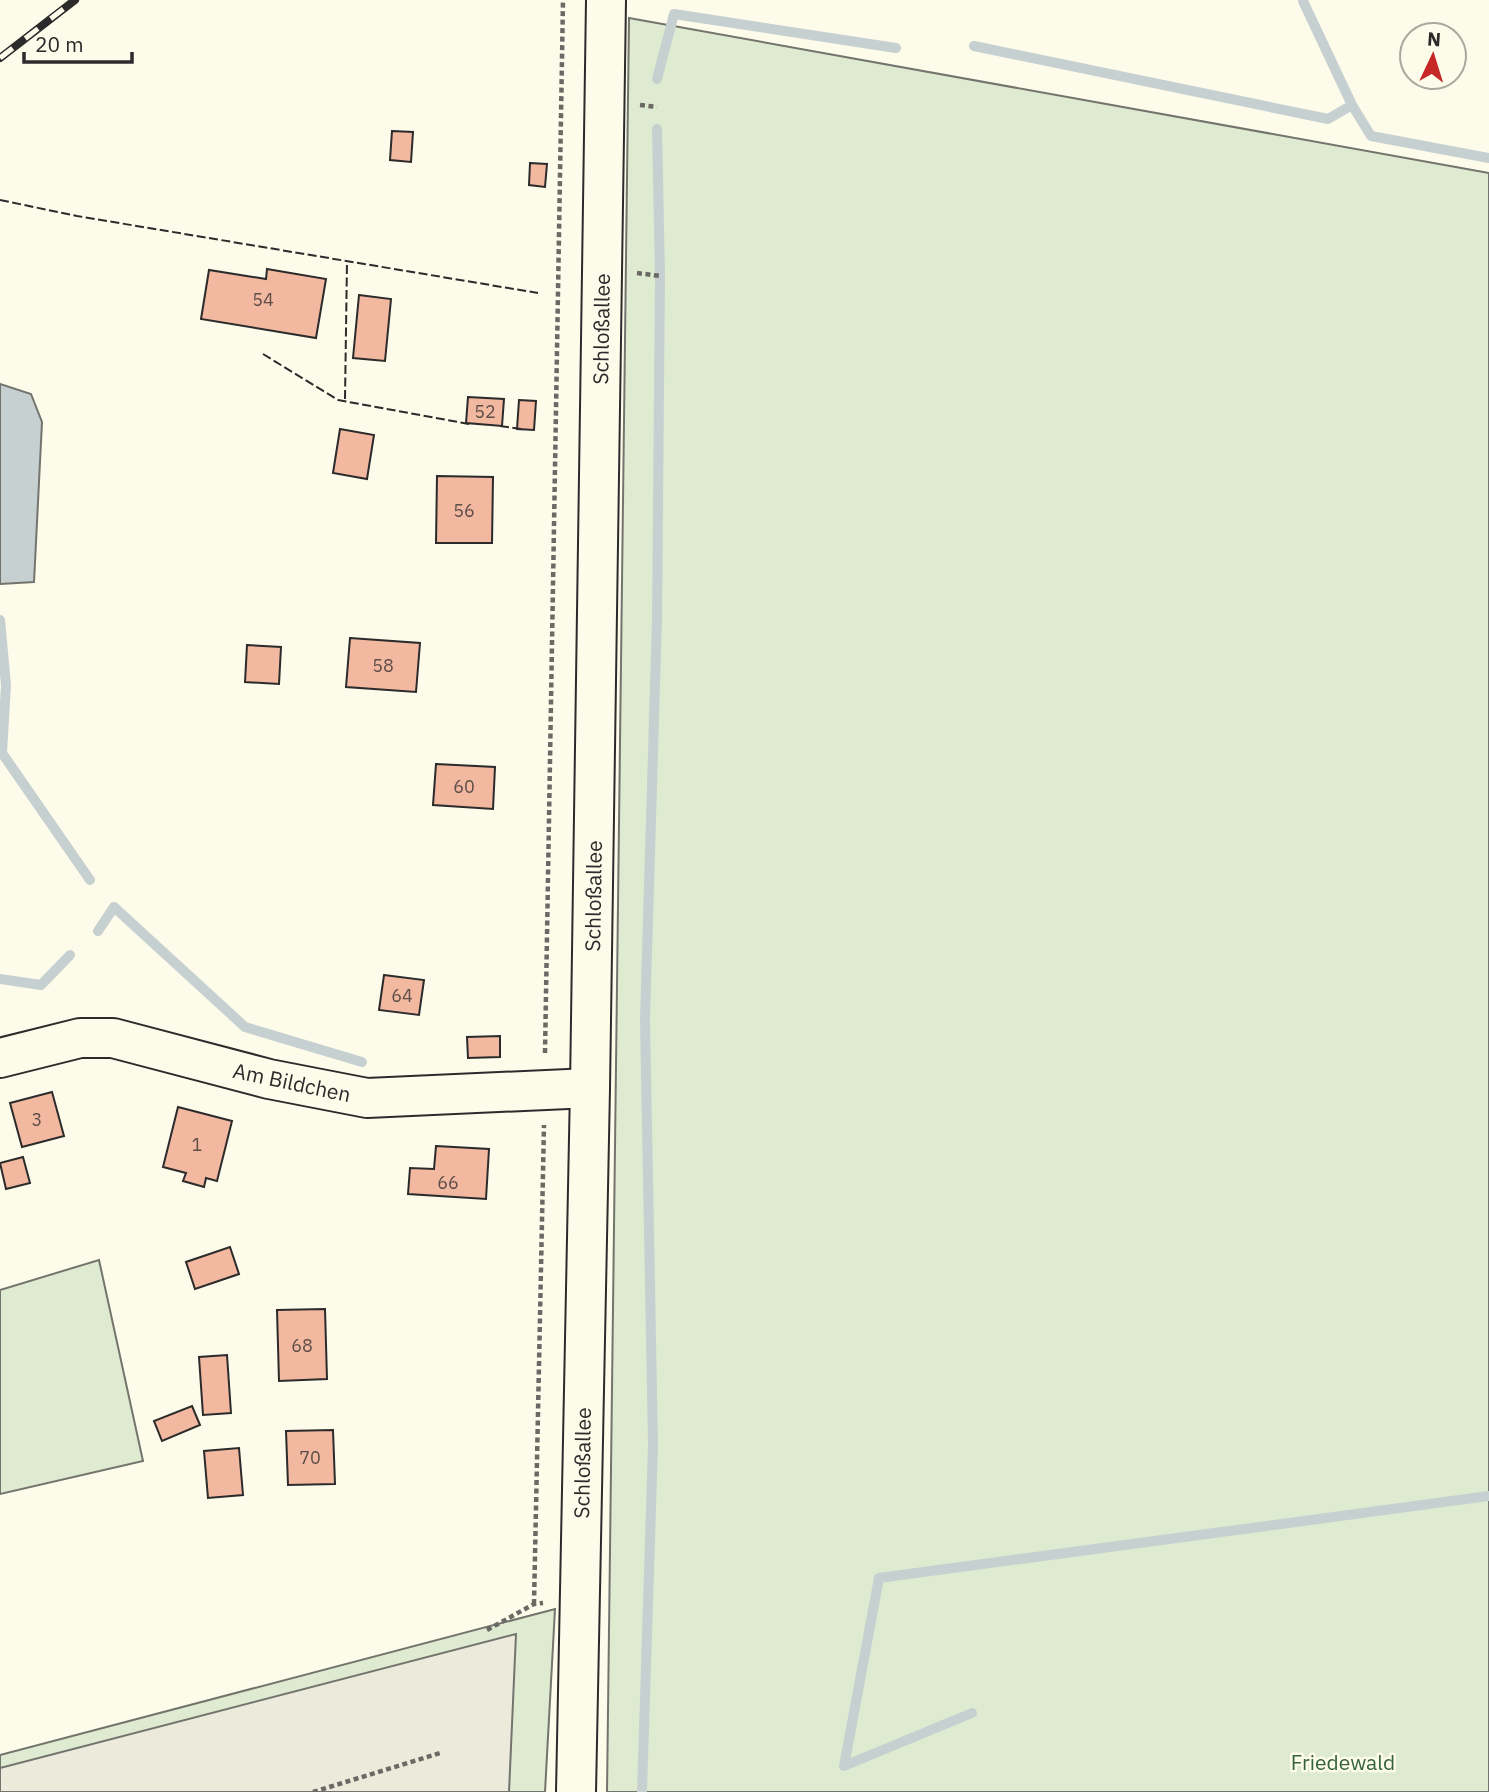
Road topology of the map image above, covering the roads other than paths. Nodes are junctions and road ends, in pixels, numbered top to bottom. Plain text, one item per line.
1 (606, 0) edge
2 (0, 1058) edge
3 (590, 1088) junction
4 (576, 1792) edge

1 - 3 main road, Schloßallee
2 - 3 main road, Am Bildchen
3 - 4 main road, Schloßallee

